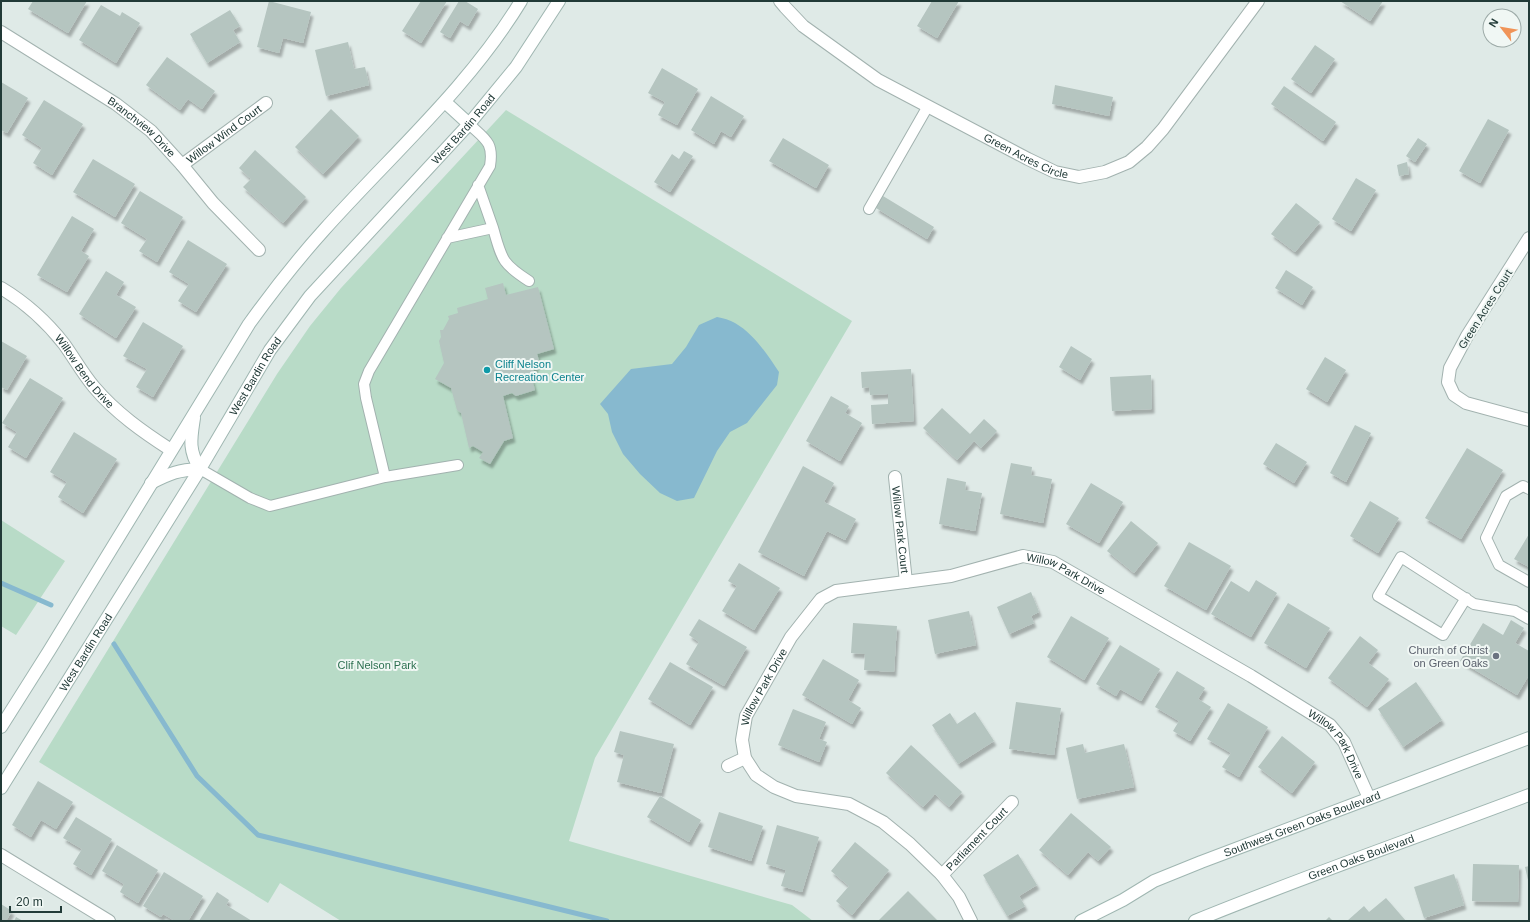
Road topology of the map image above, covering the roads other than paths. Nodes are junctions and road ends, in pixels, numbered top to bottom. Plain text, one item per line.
1 (521, 1) edge
2 (559, 1) edge
3 (780, 1) edge
4 (1258, 1) edge
5 (1, 32) edge
6 (445, 102) junction
7 (266, 103) dead end
8 (928, 106) junction
9 (469, 124) junction
10 (182, 165) junction
11 (478, 185) junction
12 (869, 209) dead end
13 (493, 228) junction
14 (447, 238) junction
15 (1529, 238) edge
16 (259, 250) dead end
17 (529, 281) dead end
18 (1, 288) edge
19 (195, 412) junction
20 (1529, 420) edge
21 (172, 450) junction
22 (458, 465) dead end
23 (200, 469) junction
24 (385, 477) junction
25 (895, 477) dead end
26 (151, 483) junction
27 (1529, 489) edge
28 (906, 582) junction
29 (1529, 582) edge
30 (1466, 598) junction
31 (1529, 619) edge
32 (1, 727) edge
33 (1529, 738) edge
34 (745, 758) junction
35 (728, 766) dead end
36 (1, 788) edge
37 (1529, 795) edge
38 (1369, 798) junction
39 (1012, 802) dead end
40 (1, 855) edge
41 (942, 875) junction
42 (109, 921) edge
43 (971, 921) edge
44 (1081, 921) edge
45 (1194, 921) edge

1 - 6 street
2 - 9 street, West Bardin Road
3 - 8 street, Green Acres Circle
4 - 8 street, Green Acres Circle
5 - 10 street, Branchview Drive
6 - 9 street
6 - 19 street
7 - 10 street, Willow Wind Court
8 - 12 lane
9 - 11 lane
9 - 23 street, West Bardin Road
10 - 16 street, Branchview Drive
11 - 13 lane
11 - 14 lane
13 - 14 lane
13 - 17 lane
14 - 24 lane
15 - 20 street, Green Acres Court
18 - 21 street, Willow Bend Drive
19 - 21 street
19 - 23 street
21 - 26 street
22 - 24 lane
23 - 24 lane
23 - 26 street
23 - 36 street, West Bardin Road
25 - 28 street, Willow Park Court
26 - 32 street
27 - 29 lane
28 - 34 street, Willow Park Drive
28 - 38 street, Willow Park Drive
30 - 30 lane
30 - 31 lane
33 - 38 street, Southwest Green Oaks Boulevard
34 - 35 street
34 - 41 street
37 - 45 street, Green Oaks Boulevard
38 - 44 street, Southwest Green Oaks Boulevard
39 - 41 street, Parliament Court
40 - 42 street
41 - 43 street

